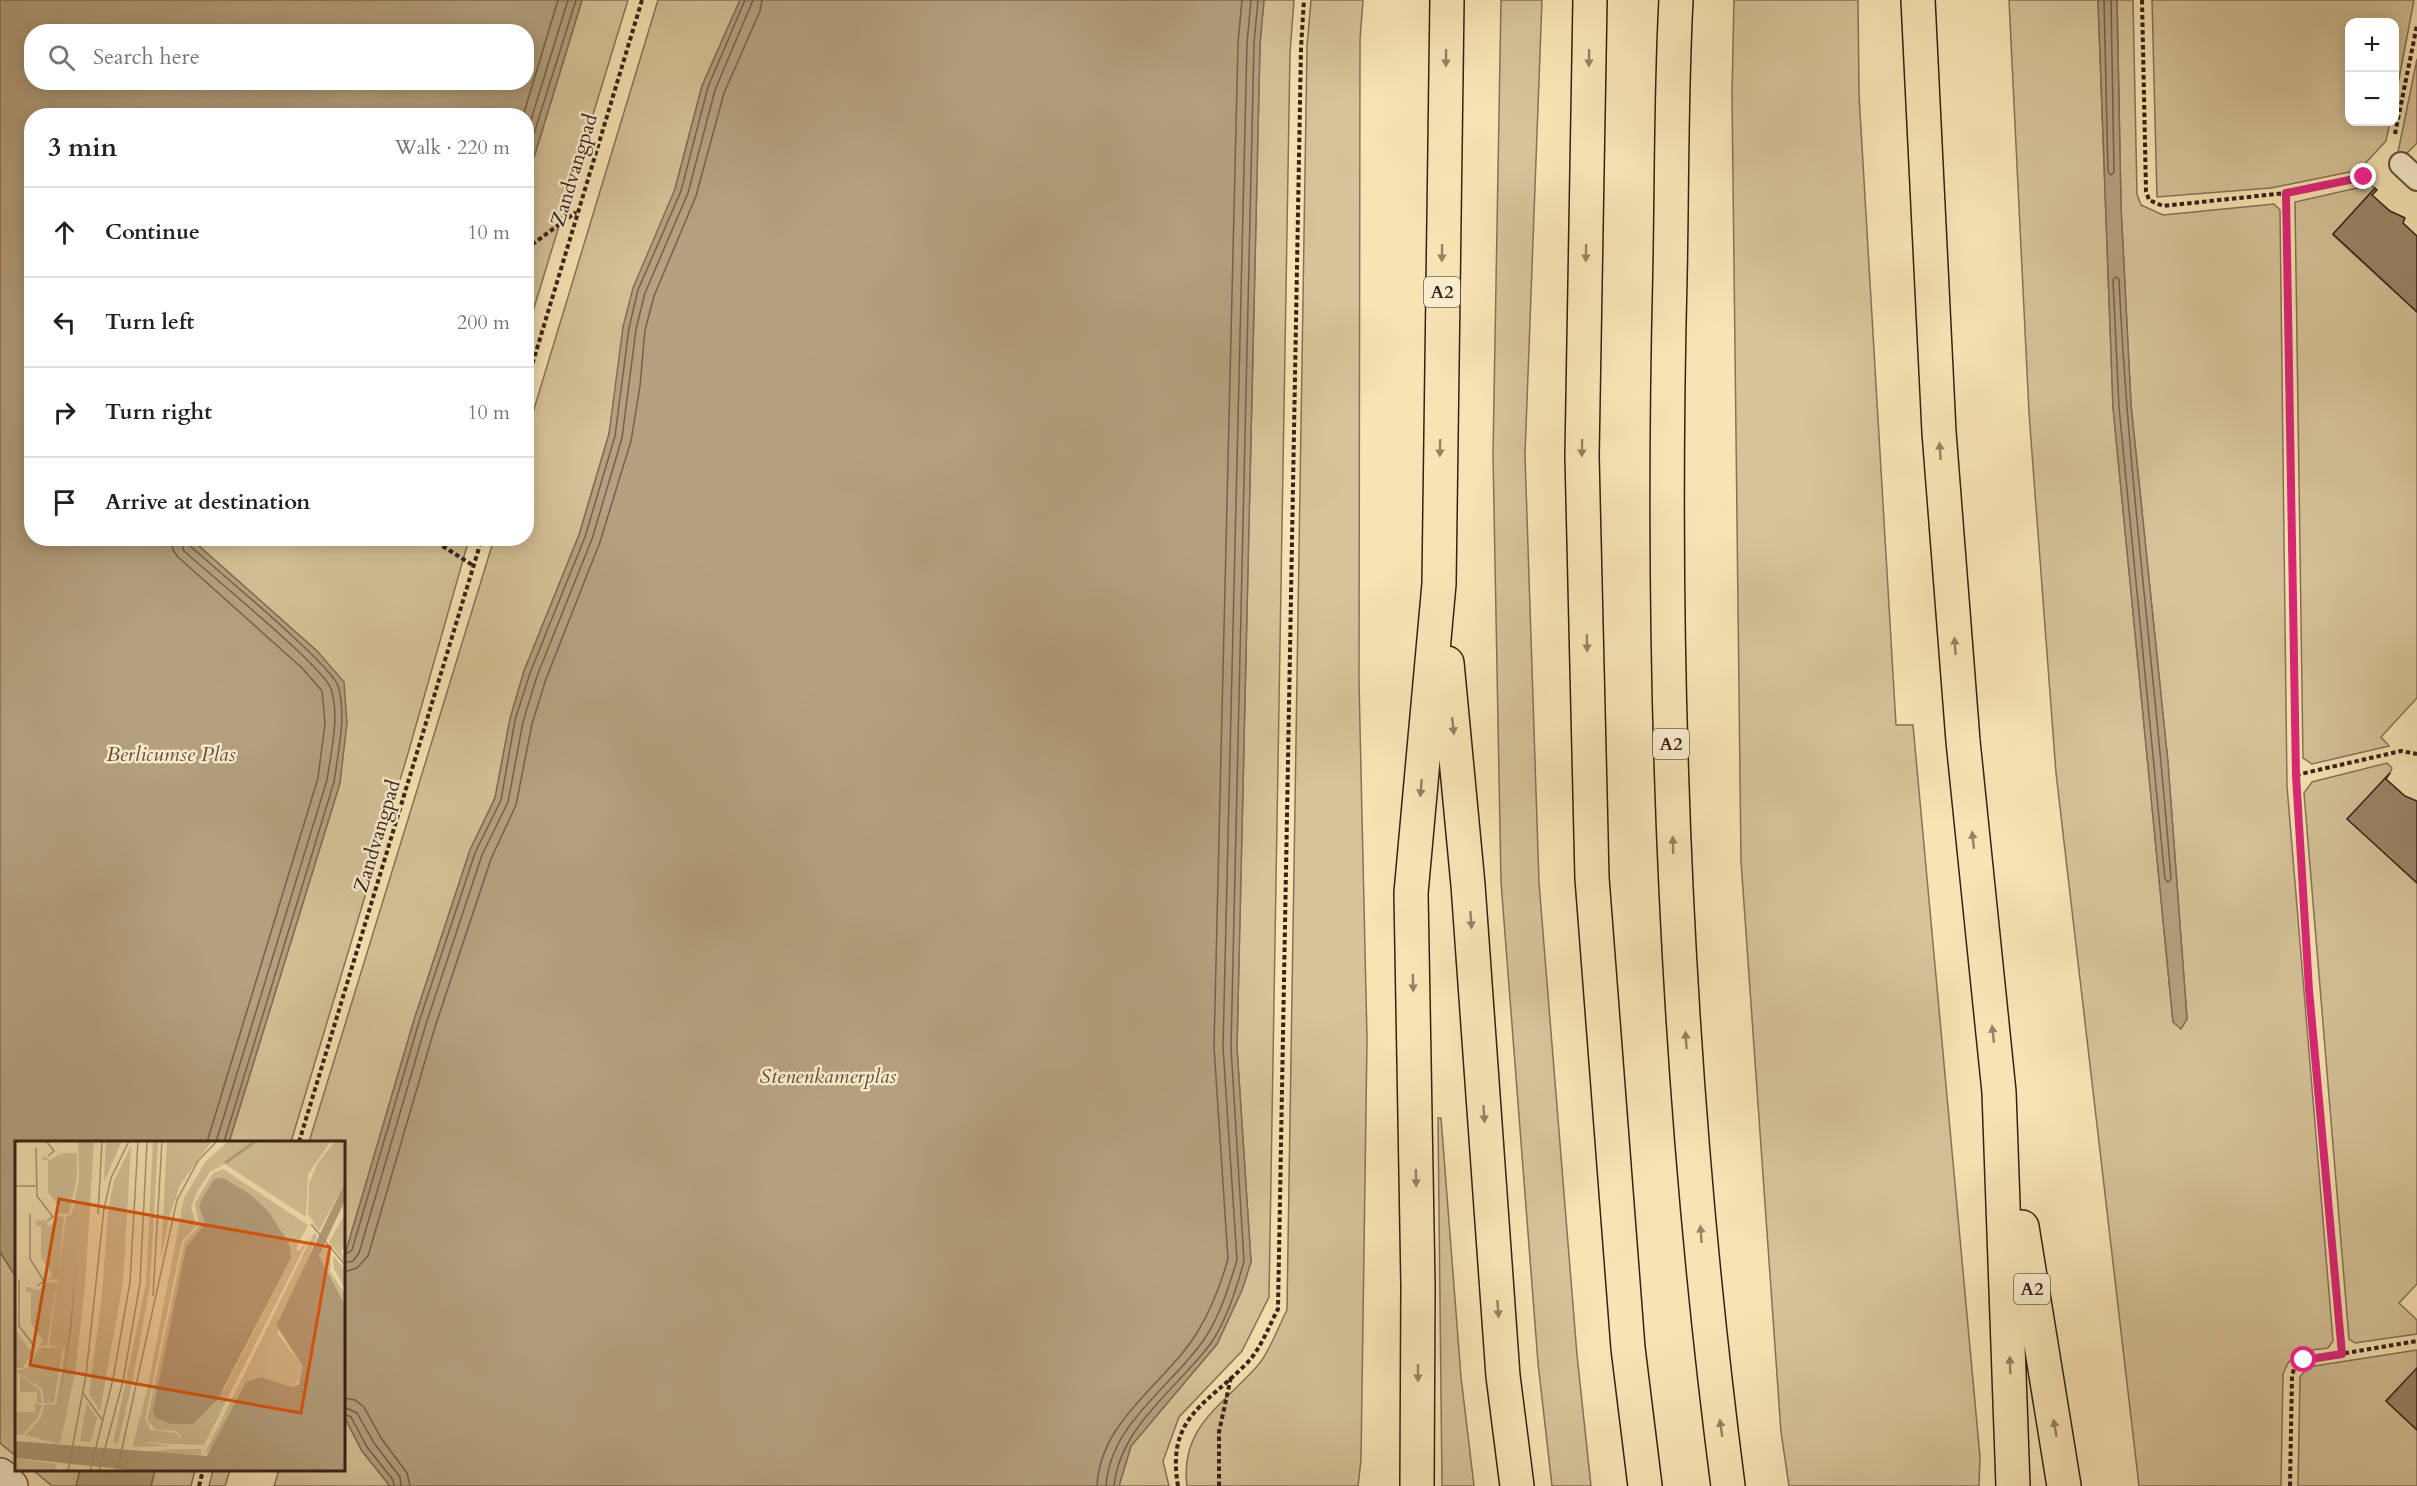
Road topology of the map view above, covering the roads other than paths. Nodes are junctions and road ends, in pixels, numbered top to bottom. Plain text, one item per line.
1 (1447, 0) edge
2 (1590, 0) edge
3 (1676, 0) edge
4 (1918, 0) edge
5 (1439, 584) junction
6 (1999, 1092) junction
7 (0, 1475) edge
8 (11, 1486) edge
9 (1417, 1486) edge
10 (1517, 1486) edge
11 (1645, 1486) edge
12 (1728, 1486) edge
13 (2013, 1486) edge
14 (2064, 1486) edge

1 -> 5 highway, A2
2 -> 11 highway
12 -> 3 highway, A2
6 -> 4 highway, A2
5 -> 9 highway, A2
5 -> 10 highway, A2
13 -> 6 highway
14 -> 6 highway, A2
7 - 8 street

